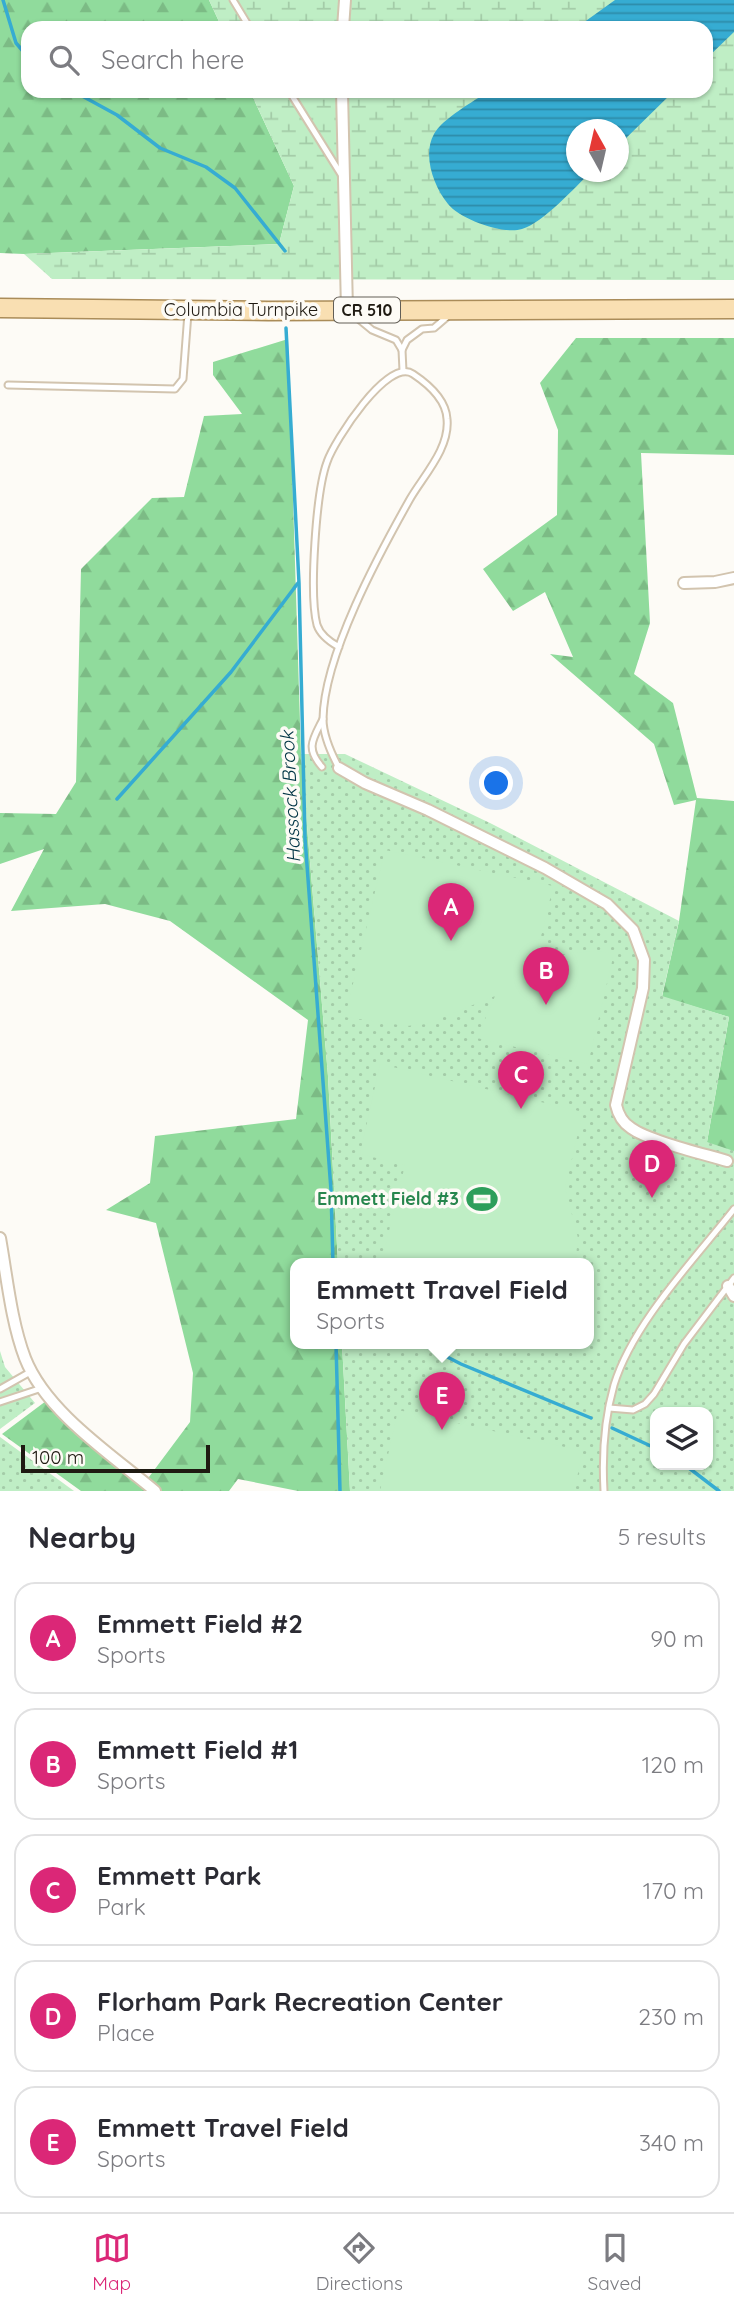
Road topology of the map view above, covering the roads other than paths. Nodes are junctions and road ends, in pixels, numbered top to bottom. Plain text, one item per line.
1 (233, 0) edge
2 (345, 0) edge
3 (246, 21) edge
4 (344, 21) edge
5 (293, 98) edge
6 (342, 98) edge
7 (344, 178) junction
8 (0, 308) edge
9 (456, 309) junction
10 (734, 309) edge
11 (188, 310) junction
12 (346, 310) junction
13 (402, 350) junction
14 (403, 370) junction
15 (8, 385) dead end
16 (734, 578) edge
17 (684, 583) dead end
18 (339, 647) junction
19 (323, 719) junction
20 (322, 767) dead end
21 (339, 768) joint
22 (731, 1162) edge
23 (734, 1209) edge
24 (0, 1238) edge
25 (731, 1282) edge
26 (734, 1296) edge
27 (32, 1371) junction
28 (42, 1388) junction
29 (0, 1390) edge
30 (0, 1402) edge
31 (609, 1408) junction
32 (155, 1491) edge
33 (604, 1491) edge

1 - 3 lane
2 - 4 street
5 - 7 lane
6 - 7 street
7 - 12 street
8 - 11 main road, Columbia Turnpike / CR 510
9 - 10 main road, Columbia Turnpike / CR 510
9 - 12 main road, Columbia Turnpike / CR 510
9 - 13 lane
11 - 12 main road, Columbia Turnpike / CR 510
11 - 15 lane
12 - 13 lane
13 - 14 lane
14 - 18 lane
14 - 18 lane
16 - 17 street
18 - 19 lane
19 - 20 lane
19 - 21 lane
21 - 22 street
23 - 31 lane
24 - 27 street
25 - 26 street
25 - 31 lane
27 - 28 street
27 - 29 lane
28 - 30 lane
28 - 32 street
31 - 33 lane

